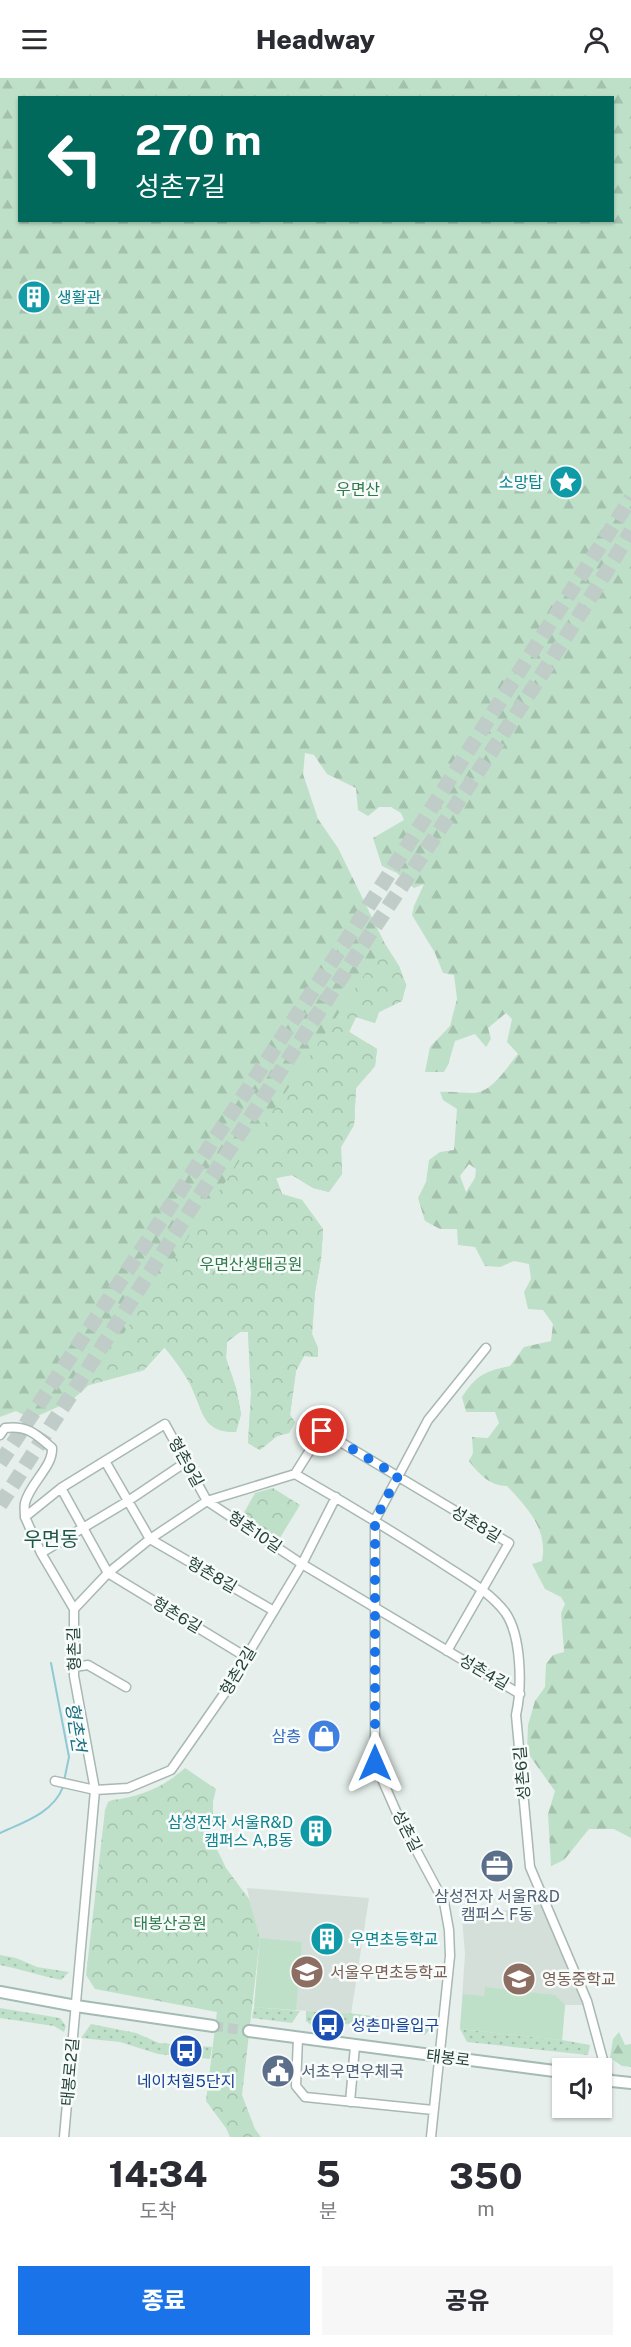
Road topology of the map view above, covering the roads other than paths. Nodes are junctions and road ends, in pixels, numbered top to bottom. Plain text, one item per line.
1 (486, 1348) dead end
2 (0, 1435) edge
3 (105, 1461) junction
4 (186, 1462) junction
5 (295, 1474) junction
6 (398, 1476) junction
7 (61, 1488) junction
8 (336, 1497) junction
9 (207, 1500) junction
10 (128, 1501) junction
11 (25, 1517) junction
12 (375, 1520) junction
13 (83, 1528) junction
14 (150, 1539) junction
15 (41, 1553) junction
16 (302, 1564) junction
17 (108, 1573) junction
18 (483, 1590) junction
19 (374, 1608) junction
20 (74, 1609) junction
21 (274, 1611) junction
22 (447, 1651) junction
23 (246, 1657) junction
24 (74, 1667) junction
25 (126, 1687) dead end
26 (520, 1694) junction
27 (55, 1780) dead end
28 (95, 1790) junction
29 (0, 1992) edge
30 (76, 2006) junction
31 (213, 2026) tunnel mouth
32 (249, 2031) tunnel mouth
33 (298, 2038) junction
34 (356, 2046) junction
35 (439, 2057) junction
36 (600, 2058) edge
37 (552, 2071) edge
38 (612, 2082) edge
39 (631, 2083) edge
40 (350, 2102) junction
41 (434, 2110) junction
42 (64, 2137) edge
43 (431, 2137) edge

1 - 6 street, 성촌길
2 - 11 street
3 - 4 street, 형촌9길
3 - 7 street
3 - 10 street
4 - 9 street, 형촌9길
4 - 10 street
5 - 6 street
5 - 8 street
5 - 9 street, 형촌길
6 - 12 street, 성촌길
6 - 18 street, 성촌8길
7 - 11 street
7 - 13 street
8 - 12 street
8 - 16 street, 형촌2길
9 - 14 street, 형촌길
9 - 16 street, 형촌10길
10 - 13 street
10 - 14 street
11 - 15 street
12 - 18 street, 성촌6길
12 - 19 street, 성촌길
13 - 15 street
13 - 17 street
14 - 17 street, 형촌길
14 - 21 street, 형촌8길
15 - 20 street
16 - 19 street, 형촌10길
16 - 21 street, 형촌2길
17 - 20 street, 형촌길
17 - 23 street, 형촌6길
18 - 22 street, 성촌4길
18 - 26 street, 성촌6길
19 - 22 street, 성촌4길
19 - 35 street, 성촌길
20 - 24 street, 형촌길
21 - 23 street, 형촌2길
22 - 26 street, 성촌4길
23 - 28 street, 형촌2길
24 - 25 street
24 - 28 street, 형촌길
26 - 36 street, 성촌6길
27 - 28 street, 형촌2길
28 - 30 street, 형촌길
29 - 30 street
30 - 31 street
30 - 42 street, 태봉로2길
32 - 33 street, 태봉로
33 - 34 street, 태봉로
33 - 40 street
34 - 35 street, 태봉로
34 - 40 street
35 - 37 street, 태봉로
35 - 41 street
38 - 39 street
40 - 41 street
41 - 43 street

